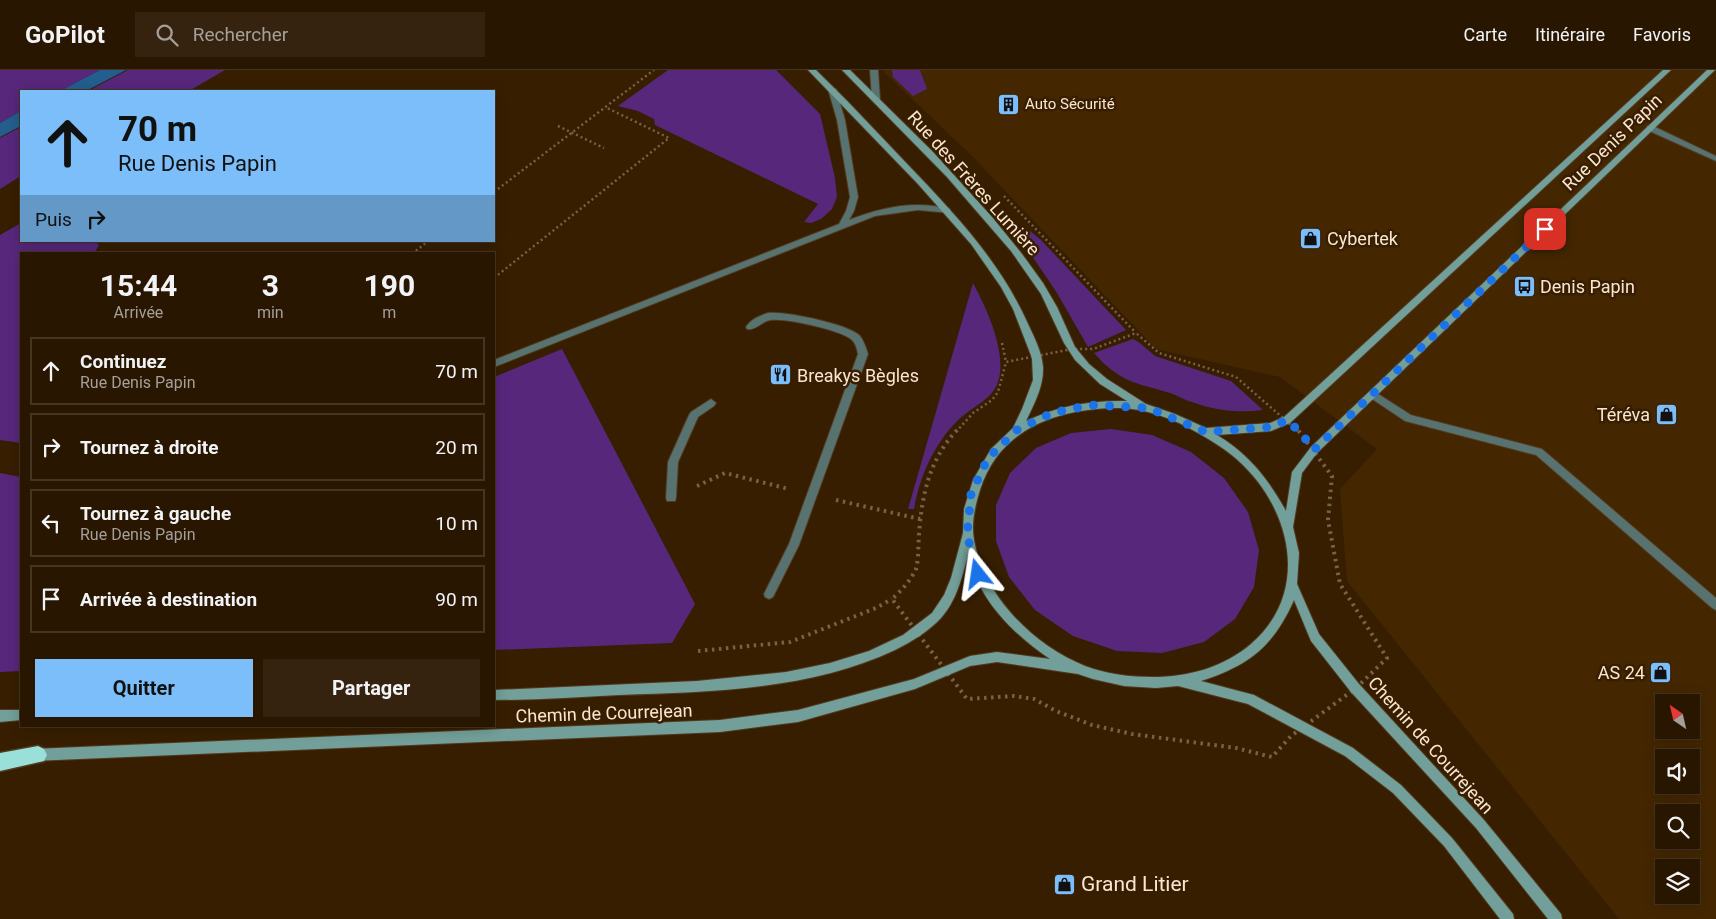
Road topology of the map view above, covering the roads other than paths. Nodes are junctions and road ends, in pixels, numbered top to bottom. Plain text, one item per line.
1 (812, 70) edge
2 (846, 70) edge
3 (874, 70) edge
4 (1666, 70) edge
5 (1711, 70) edge
6 (832, 89) junction
7 (876, 99) junction
8 (1650, 128) junction
9 (1716, 159) edge
10 (947, 211) junction
11 (842, 226) junction
12 (750, 327) dead end
13 (495, 364) edge
14 (1372, 394) junction
15 (711, 403) dead end
16 (1148, 408) junction
17 (1017, 430) junction
18 (1206, 432) junction
19 (672, 498) dead end
20 (1288, 527) junction
21 (967, 535) junction
22 (1293, 586) junction
23 (768, 594) dead end
24 (1716, 604) edge
25 (1080, 669) junction
26 (1180, 682) junction
27 (495, 695) edge
28 (19, 713) edge
29 (0, 716) edge
30 (0, 753) edge
31 (38, 755) junction
32 (0, 762) edge
33 (1508, 919) edge
34 (1556, 919) edge

1 - 6 main road
2 - 7 main road, Rue des Frères Lumière
3 - 7 lane
4 - 18 main road, Rue Denis Papin
5 - 8 main road, Rue Denis Papin
6 - 10 main road
6 - 11 lane
7 - 16 main road, Rue des Frères Lumière
8 - 9 lane
8 - 14 main road, Rue Denis Papin
10 - 11 lane
10 - 17 main road
11 - 13 lane
12 - 23 lane
14 - 20 main road, Rue Denis Papin
14 - 24 lane
15 - 19 lane
16 - 17 main road
16 - 18 main road, Rue des Frères Lumière
17 - 21 main road
18 - 20 main road
20 - 22 main road
21 - 25 main road
21 - 27 main road, Chemin de Courrejean
22 - 26 main road
22 - 34 main road, Chemin de Courrejean
25 - 26 main road
25 - 31 main road, Chemin de Courrejean
26 - 33 main road
28 - 29 main road
30 - 31 main road, Chemin de Courrejean
31 - 32 highway

